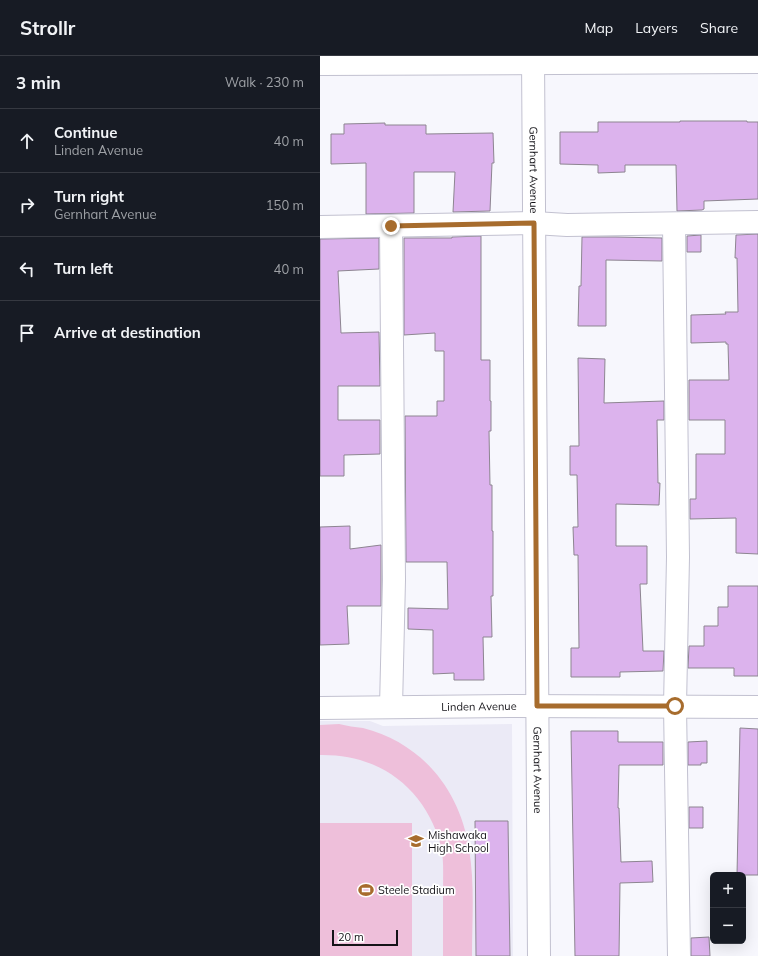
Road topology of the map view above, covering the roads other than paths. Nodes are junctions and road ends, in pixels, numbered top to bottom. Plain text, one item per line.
1 (391, 60) edge
2 (533, 60) edge
3 (758, 62) edge
4 (320, 64) edge
5 (758, 222) edge
6 (534, 223) junction
7 (674, 224) junction
8 (391, 226) junction
9 (320, 227) edge
10 (537, 706) junction
11 (675, 706) junction
12 (391, 707) junction
13 (758, 707) edge
14 (320, 708) edge
15 (540, 956) edge
16 (679, 956) edge

1 - 2 street
1 - 4 street
2 - 3 street
2 - 6 street, Gernhart Avenue
5 - 7 street
6 - 7 street
6 - 8 street
6 - 10 street, Gernhart Avenue
7 - 11 street
8 - 9 street
8 - 12 street
10 - 11 street, Linden Avenue
10 - 12 street, Linden Avenue
10 - 15 street, Gernhart Avenue
11 - 13 street, Linden Avenue
11 - 16 street
12 - 14 street, Linden Avenue

